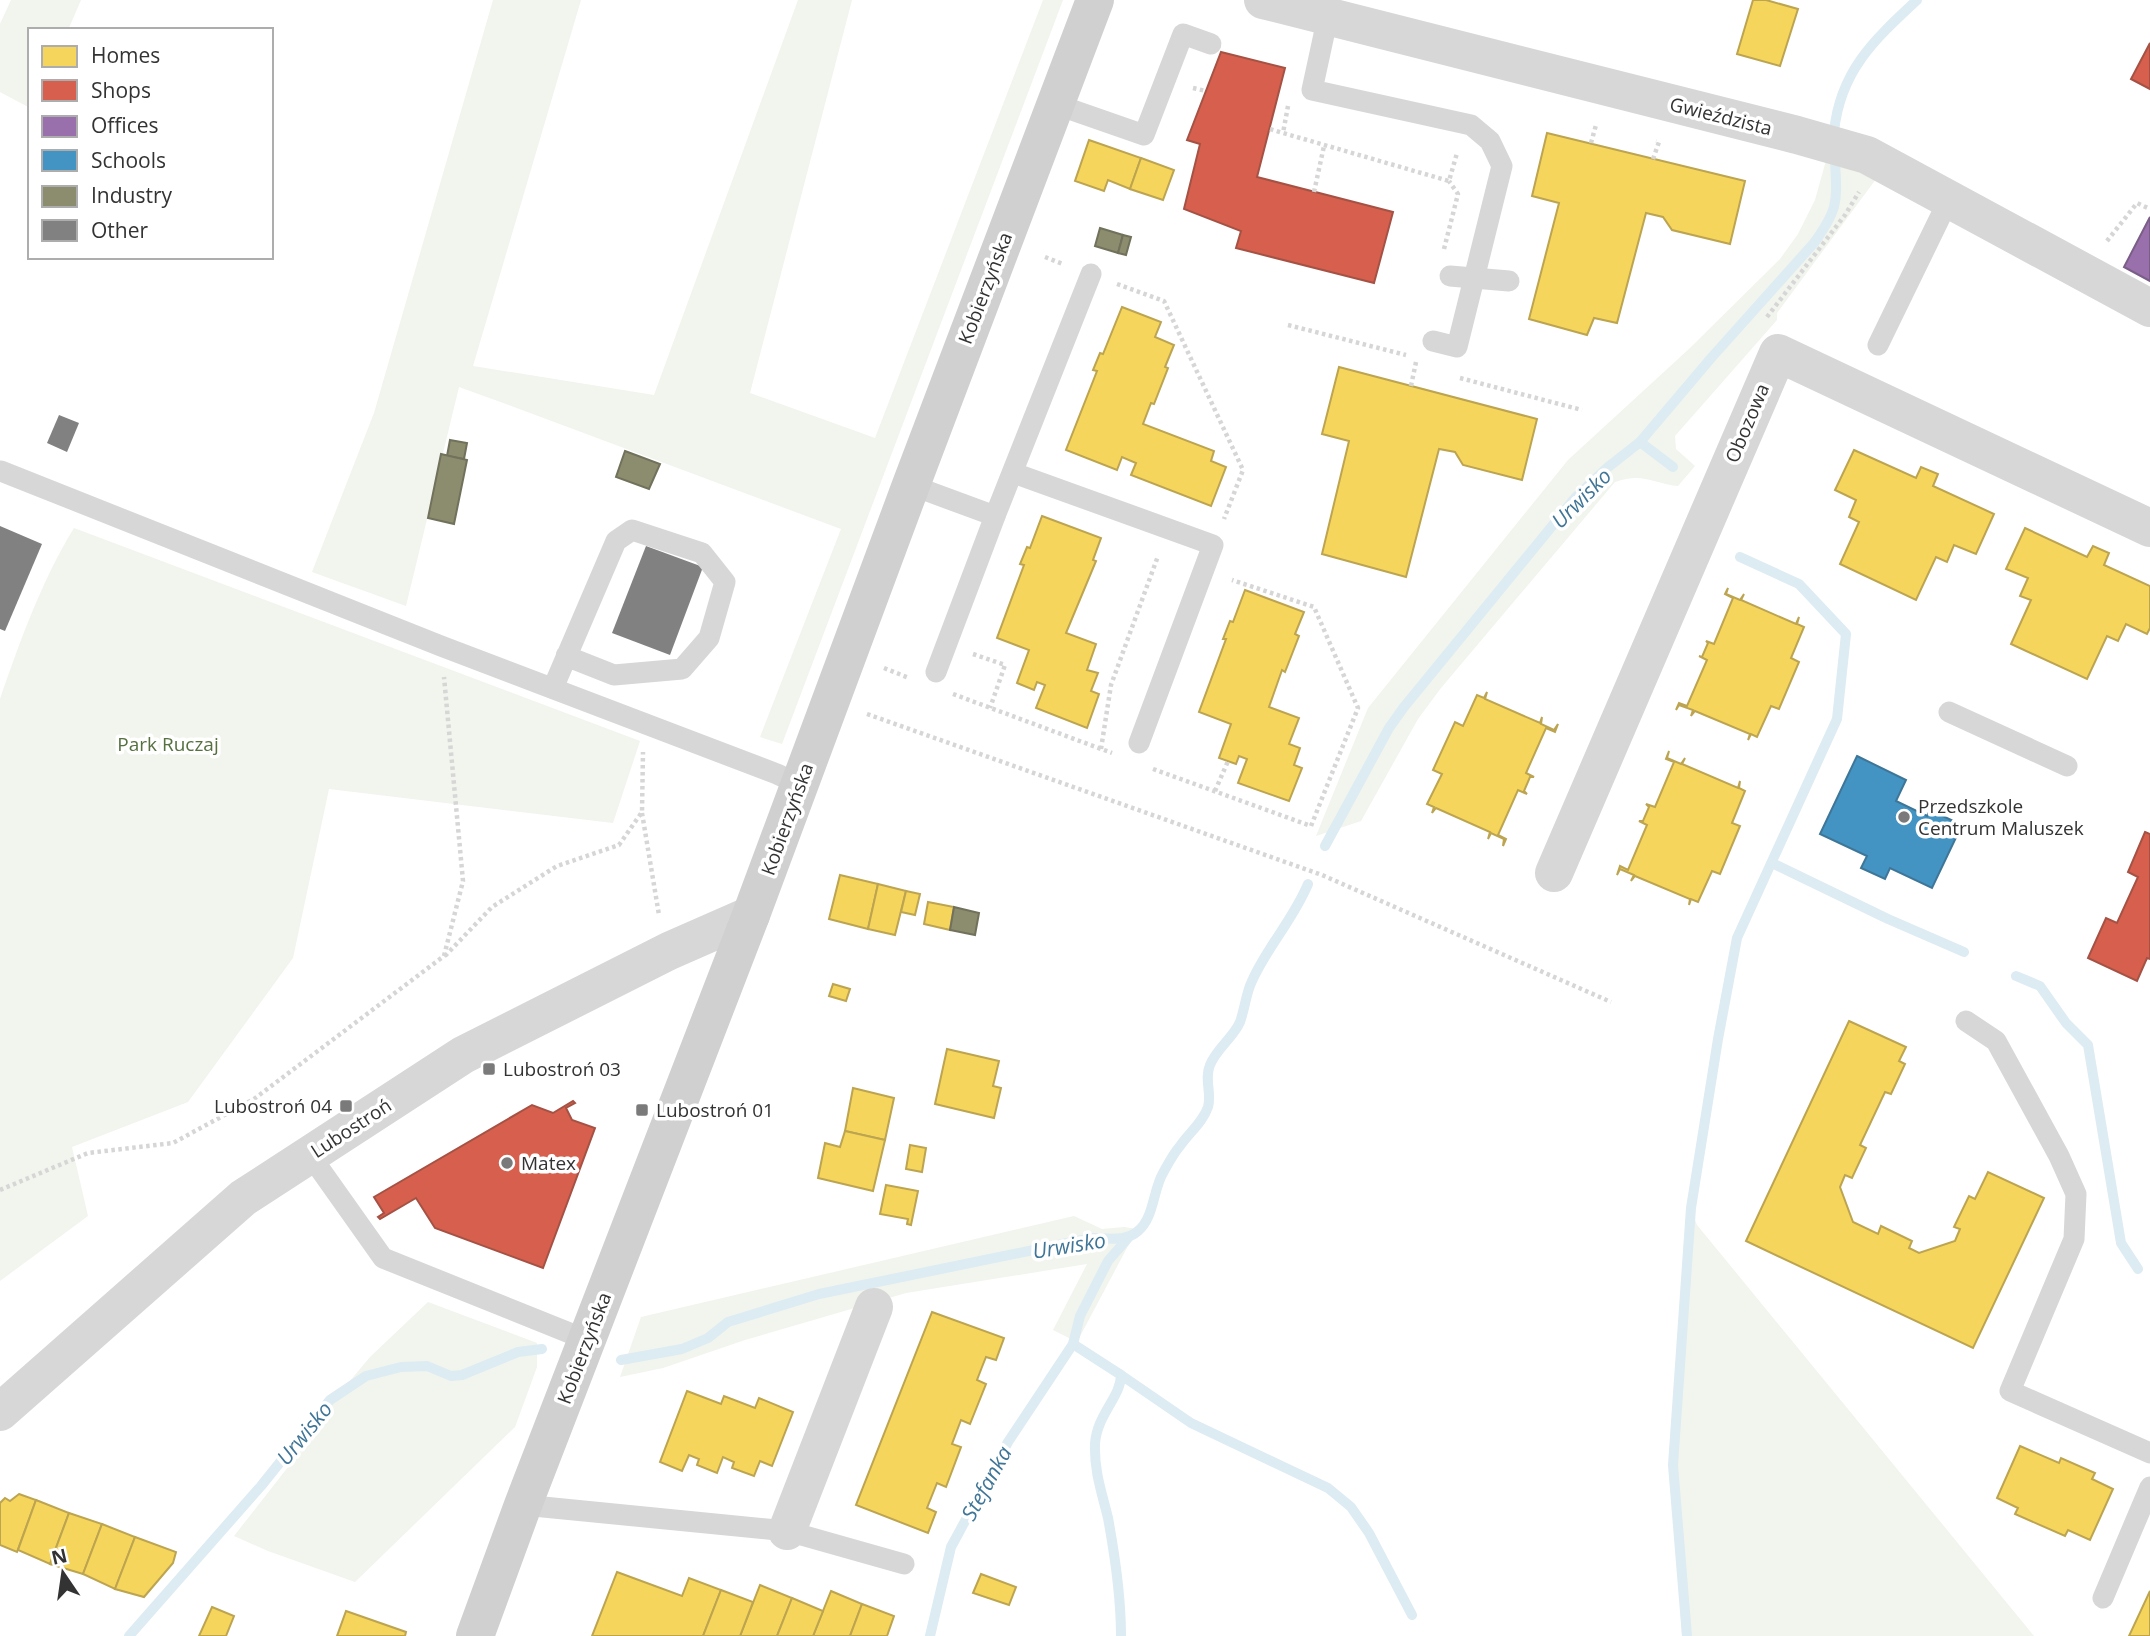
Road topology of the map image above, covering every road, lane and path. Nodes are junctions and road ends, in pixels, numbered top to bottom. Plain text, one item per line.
1 (1095, 0) edge
2 (1263, 0) edge
3 (1328, 16) junction
4 (1212, 44) dead end
5 (1055, 104) junction
6 (1596, 125) dead end
7 (1270, 129) dead end
8 (1283, 133) dead end
9 (1591, 143) dead end
10 (1324, 146) dead end
11 (1879, 161) junction
12 (1314, 192) dead end
13 (1949, 199) junction
14 (2150, 209) edge
15 (2104, 244) dead end
16 (1045, 257) dead end
17 (1091, 274) junction
18 (1450, 276) dead end
19 (1475, 277) junction
20 (1509, 281) dead end
21 (2150, 308) edge
22 (1288, 325) dead end
23 (1433, 341) dead end
24 (1878, 345) dead end
25 (1778, 352) junction
26 (1417, 358) dead end
27 (1415, 366) dead end
28 (1428, 370) dead end
29 (1453, 376) dead end
30 (1583, 410) dead end
31 (1, 471) edge
32 (1014, 473) junction
33 (911, 485) junction
34 (995, 516) junction
35 (2150, 528) edge
36 (1213, 545) junction
37 (1203, 569) junction
38 (947, 644) junction
39 (441, 646) junction
40 (566, 656) junction
41 (877, 666) dead end
42 (915, 680) dead end
43 (938, 680) joint
44 (553, 688) junction
45 (830, 701) junction
46 (990, 708) junction
47 (1949, 712) dead end
48 (642, 722) junction
49 (1101, 749) junction
50 (1141, 754) joint
51 (1122, 757) dead end
52 (1228, 761) dead end
53 (2067, 766) dead end
54 (800, 785) junction
55 (1215, 791) junction
56 (642, 812) junction
57 (1554, 873) dead end
58 (751, 915) junction
59 (669, 951) junction
60 (444, 956) junction
61 (1611, 1002) dead end
62 (1966, 1021) dead end
63 (310, 1155) junction
64 (0, 1190) edge
65 (874, 1307) dead end
66 (587, 1340) junction
67 (0, 1412) edge
68 (2150, 1452) edge
69 (2150, 1487) edge
70 (523, 1505) junction
71 (787, 1531) junction
72 (904, 1564) dead end
73 (2103, 1598) dead end
74 (475, 1636) edge

1 - 5 street, Kobierzyńska
2 - 3 street, Gwieździsta
3 - 11 street, Gwieździsta
3 - 19 lane
4 - 5 lane
5 - 33 street, Kobierzyńska
6 - 9 path
7 - 8 path
10 - 12 path
11 - 13 street, Gwieździsta
11 - 25 path
13 - 21 street, Gwieździsta
13 - 24 lane
14 - 15 path
16 - 17 path
17 - 32 lane
17 - 36 path
18 - 19 lane
19 - 20 lane
19 - 23 lane
22 - 26 path
25 - 35 street
25 - 57 street, Obozowa
27 - 28 path
29 - 30 path
31 - 39 lane
32 - 34 lane
32 - 36 lane
33 - 34 lane
33 - 45 street, Kobierzyńska
34 - 38 lane
36 - 37 lane
37 - 49 path
37 - 50 lane
37 - 55 path
38 - 43 lane
38 - 46 path
39 - 44 lane
39 - 60 path
40 - 40 lane
40 - 44 lane
41 - 42 path
43 - 46 path
44 - 48 lane
45 - 54 street, Kobierzyńska
45 - 61 path
46 - 49 path
47 - 53 lane
48 - 54 lane
48 - 56 path
49 - 51 path
50 - 55 path
52 - 55 path
54 - 58 street, Kobierzyńska
56 - 59 path
56 - 60 path
58 - 59 street, Lubostroń
58 - 66 street, Kobierzyńska
59 - 63 street, Lubostroń
60 - 64 path
62 - 68 lane
63 - 66 lane
63 - 67 street, Lubostroń
65 - 71 street
66 - 70 street, Kobierzyńska
69 - 73 lane
70 - 71 lane
70 - 74 street, Kobierzyńska
71 - 72 lane

